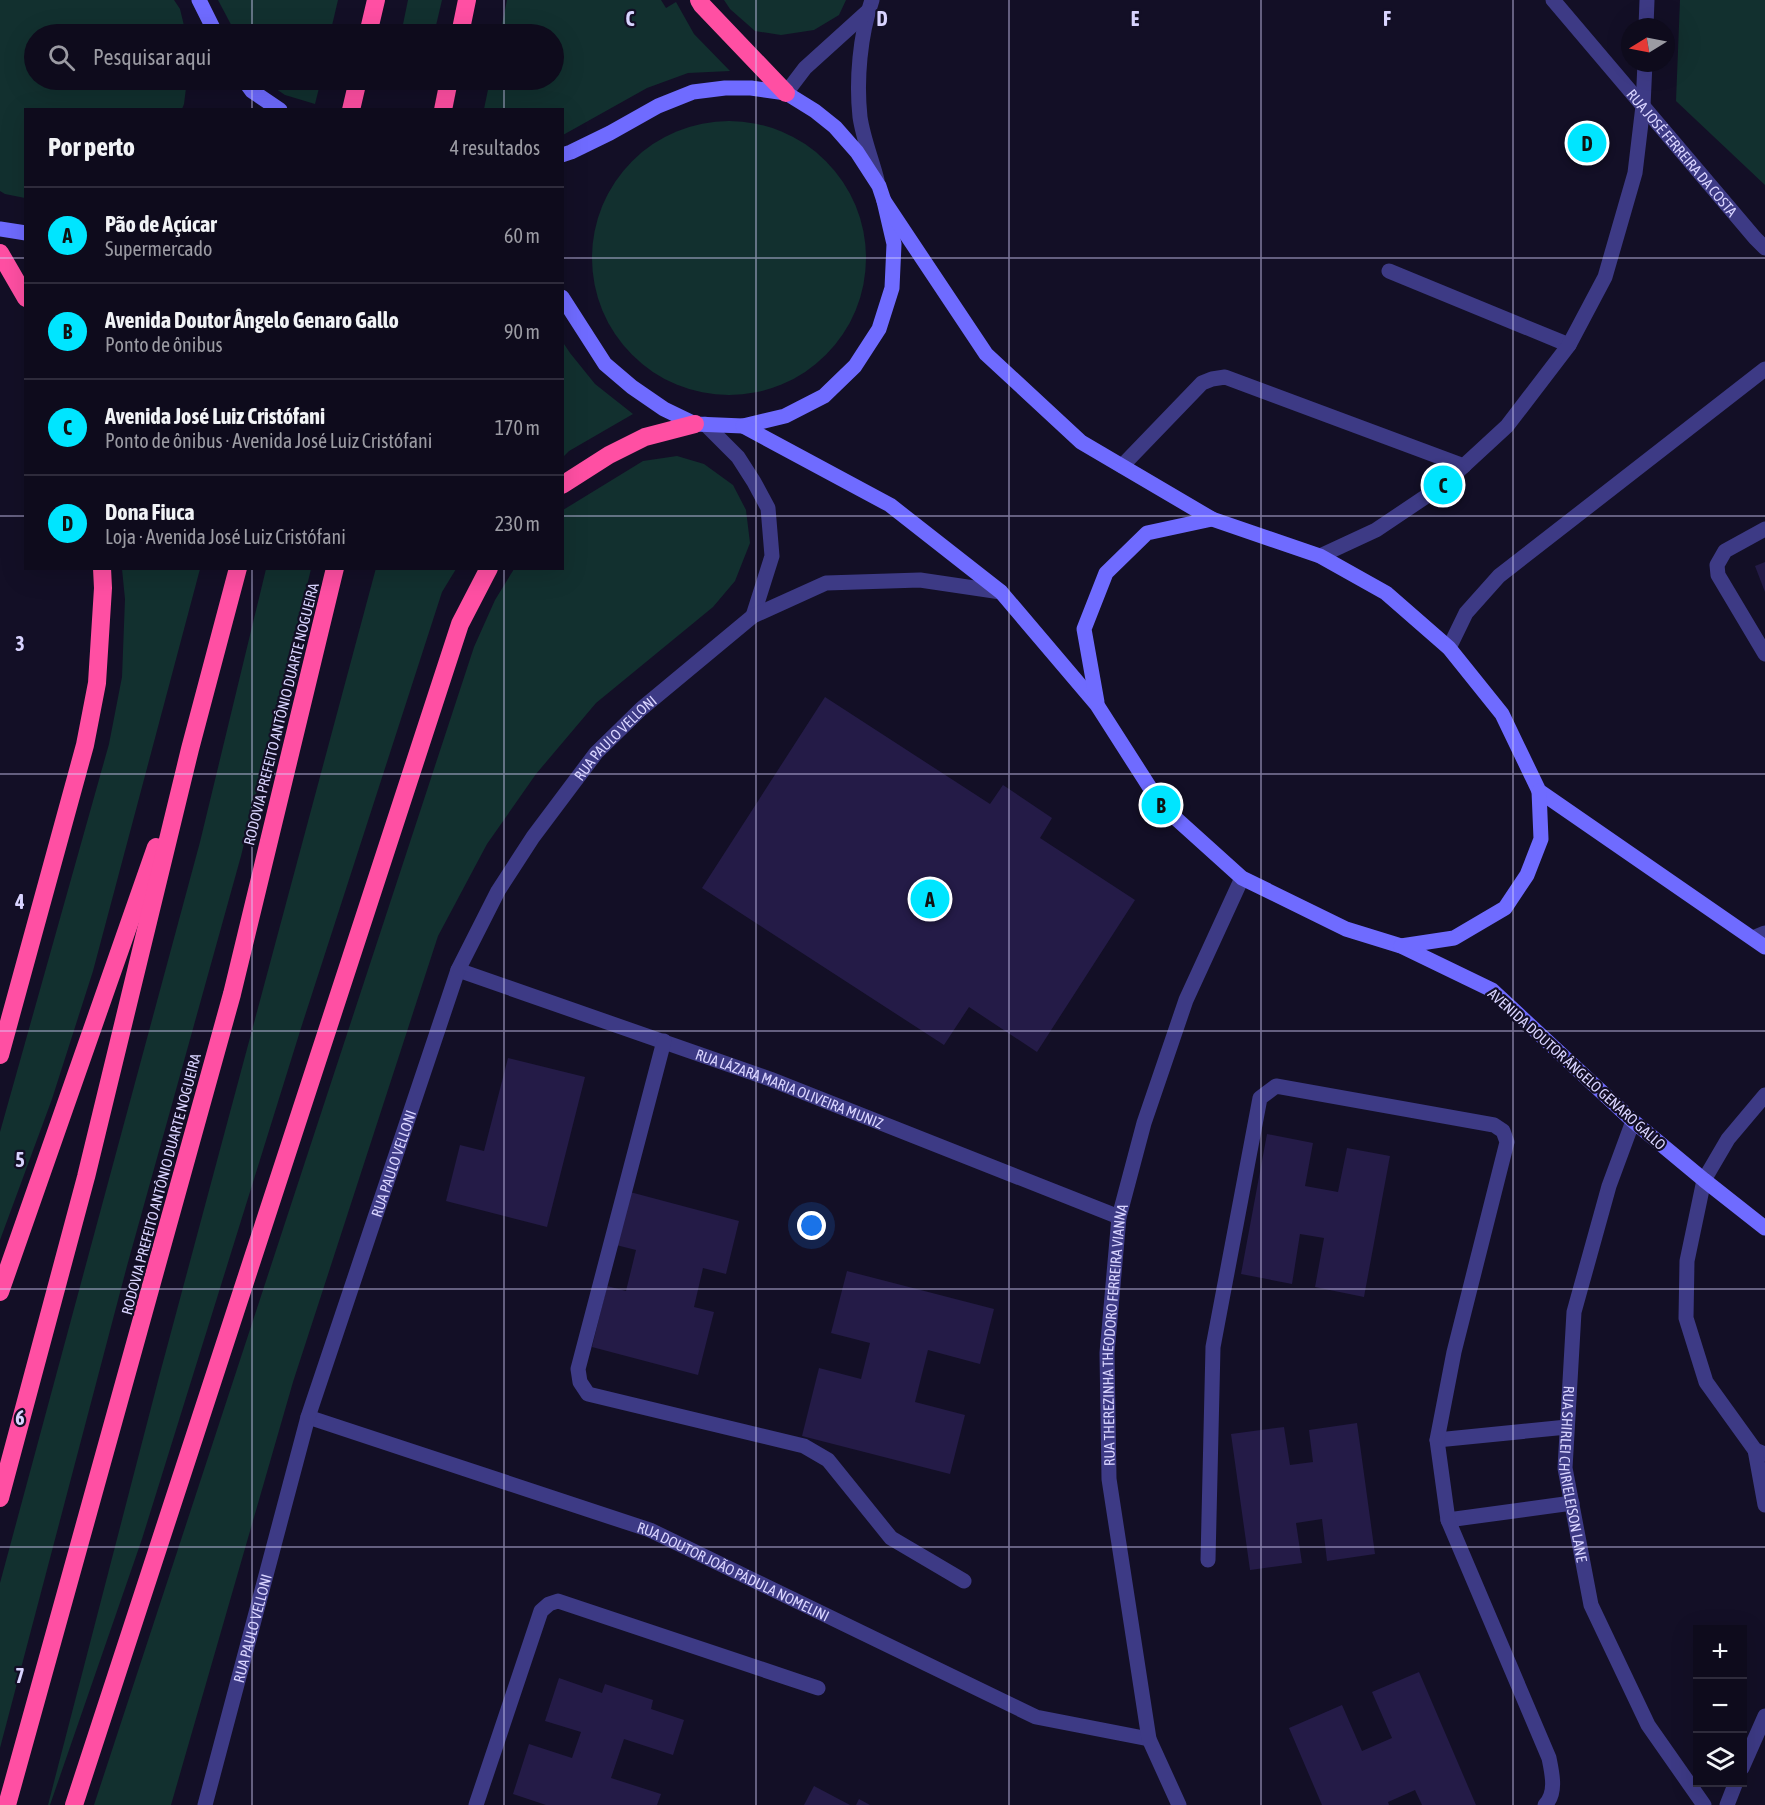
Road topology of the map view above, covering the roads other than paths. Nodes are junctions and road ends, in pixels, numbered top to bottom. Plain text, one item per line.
1 (199, 0) edge
2 (376, 0) edge
3 (467, 0) edge
4 (699, 0) edge
5 (1553, 0) edge
6 (1647, 0) edge
7 (870, 5) edge
8 (1646, 18) edge
9 (211, 24) edge
10 (370, 24) edge
11 (462, 24) edge
12 (1645, 72) edge
13 (251, 90) edge
14 (356, 90) edge
15 (447, 90) edge
16 (786, 93) junction
17 (1643, 106) junction
18 (277, 108) edge
19 (351, 108) edge
20 (443, 108) edge
21 (564, 154) edge
22 (879, 186) junction
23 (884, 201) junction
24 (0, 230) edge
25 (24, 233) edge
26 (1765, 248) edge
27 (0, 253) edge
28 (1389, 271) dead end
29 (24, 295) edge
30 (564, 300) edge
31 (1569, 345) junction
32 (1765, 369) edge
33 (700, 424) junction
34 (743, 426) junction
35 (1122, 466) junction
36 (1464, 466) junction
37 (564, 484) edge
38 (1212, 519) junction
39 (1765, 529) edge
40 (1320, 556) junction
41 (102, 570) edge
42 (237, 570) edge
43 (335, 570) edge
44 (488, 570) edge
45 (1001, 592) junction
46 (753, 616) junction
47 (1449, 648) junction
48 (1765, 654) edge
49 (1097, 705) junction
50 (190, 749) junction
51 (1539, 791) junction
52 (1242, 878) junction
53 (1761, 939) edge
54 (1401, 946) junction
55 (458, 970) junction
56 (664, 1041) junction
57 (0, 1055) edge
58 (1765, 1095) edge
59 (1633, 1121) junction
60 (1704, 1180) junction
61 (1119, 1217) junction
62 (1765, 1228) edge
63 (0, 1292) edge
64 (308, 1417) junction
65 (1567, 1426) junction
66 (1437, 1440) junction
67 (1760, 1452) edge
68 (0, 1498) edge
69 (1572, 1503) junction
70 (1765, 1505) edge
71 (1448, 1520) junction
72 (1208, 1560) dead end
73 (964, 1581) dead end
74 (818, 1688) dead end
75 (1765, 1716) edge
76 (1149, 1739) junction
77 (1747, 1759) edge
78 (1734, 1787) edge
79 (7, 1805) edge
80 (74, 1805) edge
81 (205, 1805) edge
82 (476, 1805) edge
83 (1179, 1805) edge
84 (1545, 1805) edge
85 (1704, 1805) edge
86 (1727, 1805) edge

1 - 9 main road
2 - 10 highway
3 - 11 highway
4 - 16 highway
5 - 17 street, RUA JOSÉ FERREIRA DA COSTA
6 - 8 street
7 - 16 street
7 - 22 street
12 - 17 street
13 - 18 main road
14 - 19 highway
15 - 20 highway
16 - 21 main road, AVENIDA DOUTOR ÂNGELO GENARO GALLO
16 - 22 main road, AVENIDA DOUTOR ÂNGELO GENARO GALLO
17 - 26 street, RUA JOSÉ FERREIRA DA COSTA
17 - 31 street
22 - 23 main road, AVENIDA DOUTOR ÂNGELO GENARO GALLO
23 - 34 main road, AVENIDA DOUTOR ÂNGELO GENARO GALLO
23 - 35 main road, AVENIDA DOUTOR ÂNGELO GENARO GALLO
24 - 25 main road
27 - 29 highway
28 - 31 street
30 - 33 main road, AVENIDA DOUTOR ÂNGELO GENARO GALLO
31 - 36 street
32 - 47 street
33 - 34 main road, AVENIDA DOUTOR ÂNGELO GENARO GALLO
33 - 37 highway
33 - 46 street
34 - 45 main road, AVENIDA DOUTOR ÂNGELO GENARO GALLO
35 - 36 street
35 - 38 main road, AVENIDA DOUTOR ÂNGELO GENARO GALLO
36 - 40 street
38 - 40 main road, AVENIDA DOUTOR ÂNGELO GENARO GALLO
38 - 49 main road
39 - 48 street
40 - 47 main road, AVENIDA DOUTOR ÂNGELO GENARO GALLO
41 - 57 highway
42 - 50 highway
43 - 79 highway, RODOVIA PREFEITO ANTÔNIO DUARTE NOGUEIRA
44 - 80 highway
45 - 46 street, RUA PAULO VELLONI
45 - 49 main road, AVENIDA DOUTOR ÂNGELO GENARO GALLO
46 - 55 street, RUA PAULO VELLONI
47 - 51 main road, AVENIDA DOUTOR ÂNGELO GENARO GALLO
49 - 52 main road, AVENIDA DOUTOR ÂNGELO GENARO GALLO
50 - 63 highway
50 - 68 highway
51 - 53 main road, AVENIDA DOUTOR ÂNGELO GENARO GALLO
51 - 54 main road
52 - 54 main road, AVENIDA DOUTOR ÂNGELO GENARO GALLO
52 - 61 street, RUA THEREZINHA THEODORO FERREIRA VIANNA
54 - 59 main road, AVENIDA DOUTOR ÂNGELO GENARO GALLO
55 - 56 street, RUA LÁZARA MARIA OLIVEIRA MUNIZ
55 - 64 street, RUA PAULO VELLONI
56 - 61 street, RUA LÁZARA MARIA OLIVEIRA MUNIZ
56 - 73 street
58 - 60 street
59 - 60 main road, AVENIDA DOUTOR ÂNGELO GENARO GALLO
59 - 65 street, RUA SHIRLEI CHIRIELEISON LANE
60 - 62 main road, AVENIDA DOUTOR ÂNGELO GENARO GALLO
60 - 67 street
61 - 76 street, RUA THEREZINHA THEODORO FERREIRA VIANNA
64 - 76 street, RUA DOUTOR JOÃO PÁDULA NOMELINI
64 - 81 street, RUA PAULO VELLONI
65 - 66 street
65 - 69 street, RUA SHIRLEI CHIRIELEISON LANE
66 - 71 street
66 - 72 street
67 - 70 street
69 - 71 street
69 - 85 street, RUA SHIRLEI CHIRIELEISON LANE
71 - 84 street
74 - 82 street
75 - 77 street
76 - 83 street, RUA THEREZINHA THEODORO FERREIRA VIANNA
78 - 86 street

